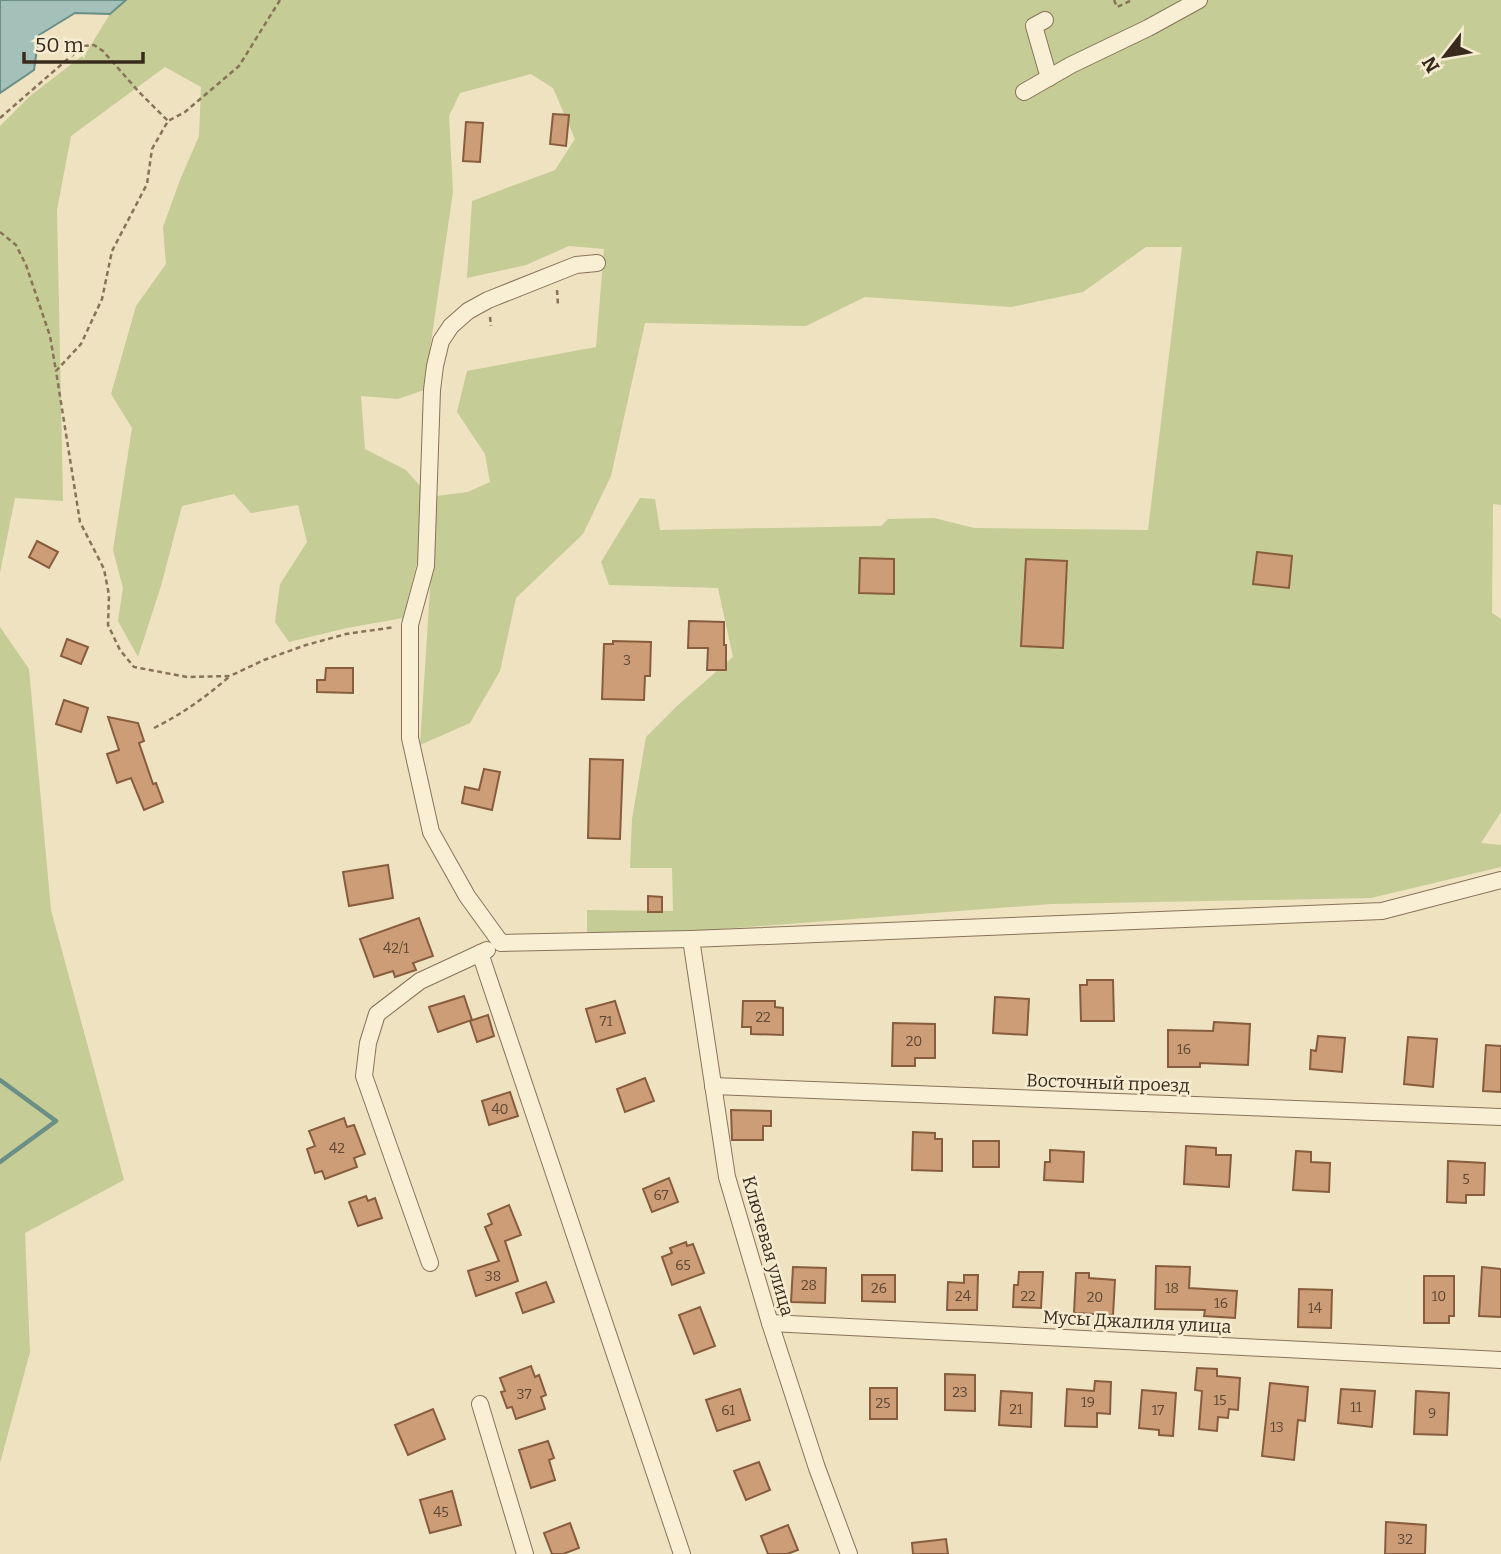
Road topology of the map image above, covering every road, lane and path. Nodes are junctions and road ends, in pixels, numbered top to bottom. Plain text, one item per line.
1 (280, 0) edge
2 (1114, 0) edge
3 (1132, 0) edge
4 (1199, 0) edge
5 (1045, 20) dead end
6 (1049, 78) junction
7 (1024, 92) dead end
8 (0, 118) edge
9 (168, 121) junction
10 (0, 232) edge
11 (597, 263) dead end
12 (56, 371) junction
13 (410, 625) junction
14 (230, 676) junction
15 (154, 728) dead end
16 (1501, 880) edge
17 (691, 939) junction
18 (501, 943) junction
19 (480, 953) junction
20 (713, 1086) junction
21 (1501, 1117) edge
22 (430, 1263) dead end
23 (770, 1323) junction
24 (1501, 1360) edge
25 (480, 1404) dead end
26 (525, 1554) edge
27 (682, 1554) edge
28 (849, 1554) edge

1 - 9 path
2 - 3 path
4 - 6 street
5 - 6 street
6 - 7 street
8 - 9 path
9 - 12 path
10 - 12 path
11 - 13 street
12 - 14 path
13 - 14 path
13 - 18 street
14 - 15 path
16 - 17 street
17 - 18 street
17 - 20 street, Ключевая улица
18 - 19 street
19 - 22 street
19 - 27 street
20 - 21 street, Восточный проезд
20 - 23 street, Ключевая улица
23 - 24 street, Мусы Джалиля улица
23 - 28 street, Ключевая улица
25 - 26 street

